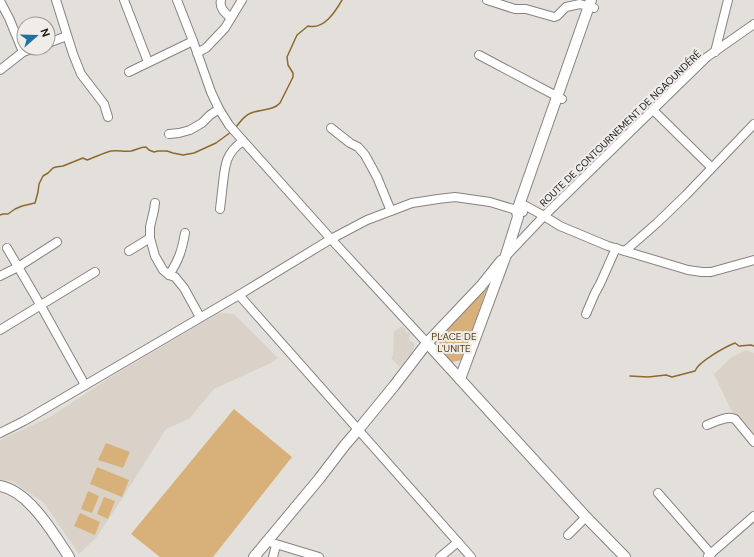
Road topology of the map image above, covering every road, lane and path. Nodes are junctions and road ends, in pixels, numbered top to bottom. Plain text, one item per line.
1 (56, 0) edge
2 (124, 0) edge
3 (177, 0) edge
4 (221, 0) edge
5 (242, 0) edge
6 (487, 0) edge
7 (728, 0) edge
8 (0, 1) edge
9 (593, 4) edge
10 (231, 18) junction
11 (754, 24) edge
12 (16, 35) edge
13 (67, 36) junction
14 (56, 40) edge
15 (193, 41) junction
16 (715, 52) junction
17 (197, 53) junction
18 (478, 55) dead end
19 (17, 56) edge
20 (148, 62) junction
21 (0, 70) edge
22 (129, 72) dead end
23 (560, 97) junction
24 (219, 109) junction
25 (653, 110) junction
26 (108, 117) dead end
27 (754, 124) edge
28 (331, 128) dead end
29 (169, 134) dead end
30 (243, 141) junction
31 (712, 167) junction
32 (155, 203) dead end
33 (220, 209) dead end
34 (391, 211) junction
35 (521, 212) junction
36 (544, 216) junction
37 (185, 233) dead end
38 (150, 238) junction
39 (331, 239) junction
40 (58, 242) dead end
41 (6, 248) dead end
42 (616, 248) junction
43 (129, 251) dead end
44 (625, 251) junction
45 (506, 255) junction
46 (753, 262) edge
47 (18, 267) junction
48 (95, 272) dead end
49 (169, 275) junction
50 (0, 276) edge
51 (239, 296) junction
52 (41, 306) junction
53 (586, 314) dead end
54 (200, 317) junction
55 (0, 330) edge
56 (427, 343) junction
57 (460, 379) junction
58 (85, 385) junction
59 (707, 425) dead end
60 (358, 430) junction
61 (0, 433) edge
62 (754, 442) edge
63 (0, 486) edge
64 (658, 493) dead end
65 (754, 516) edge
66 (586, 517) junction
67 (568, 535) dead end
68 (458, 542) junction
69 (271, 543) junction
70 (710, 555) edge
71 (69, 557) edge
72 (254, 557) edge
73 (273, 557) edge
74 (315, 557) edge
75 (440, 557) edge
76 (471, 557) edge
77 (625, 557) edge

1 - 13 street
2 - 20 street
3 - 15 street
4 - 10 street
5 - 10 street
6 - 9 street
7 - 16 street
8 - 12 street
9 - 23 main road
10 - 17 street
11 - 16 street, ROUTE DE CONTOURNEMENT DE NGAOUNDÉRÉ
13 - 14 street
13 - 26 street
15 - 17 street
15 - 20 street
16 - 25 street, ROUTE DE CONTOURNEMENT DE NGAOUNDÉRÉ
17 - 24 street
18 - 23 street
19 - 21 street
20 - 22 street
23 - 35 main road
24 - 29 street
24 - 30 street
25 - 31 street
25 - 36 street, ROUTE DE CONTOURNEMENT DE NGAOUNDÉRÉ
27 - 31 street
28 - 34 street
30 - 33 street
30 - 39 street
31 - 44 street
32 - 38 street
34 - 35 street
34 - 39 street
35 - 36 street
35 - 45 main road
36 - 42 street
36 - 45 street, ROUTE DE CONTOURNEMENT DE NGAOUNDÉRÉ
37 - 49 street
38 - 43 street
38 - 49 street
39 - 51 street
39 - 56 street
40 - 47 street
41 - 47 street
42 - 44 street
42 - 53 street
44 - 46 street
45 - 56 main road
45 - 57 main road
47 - 50 street
47 - 52 street
48 - 52 street
49 - 54 street
51 - 54 street
51 - 60 street
52 - 55 street
52 - 58 street
54 - 58 street
56 - 57 main road
56 - 60 main road
57 - 66 main road
58 - 61 street
59 - 62 street
60 - 68 street
60 - 69 main road
63 - 71 main road
64 - 70 street
65 - 70 street
66 - 67 street
66 - 77 main road
68 - 75 street
68 - 76 street
69 - 72 main road
69 - 73 street
69 - 74 street

